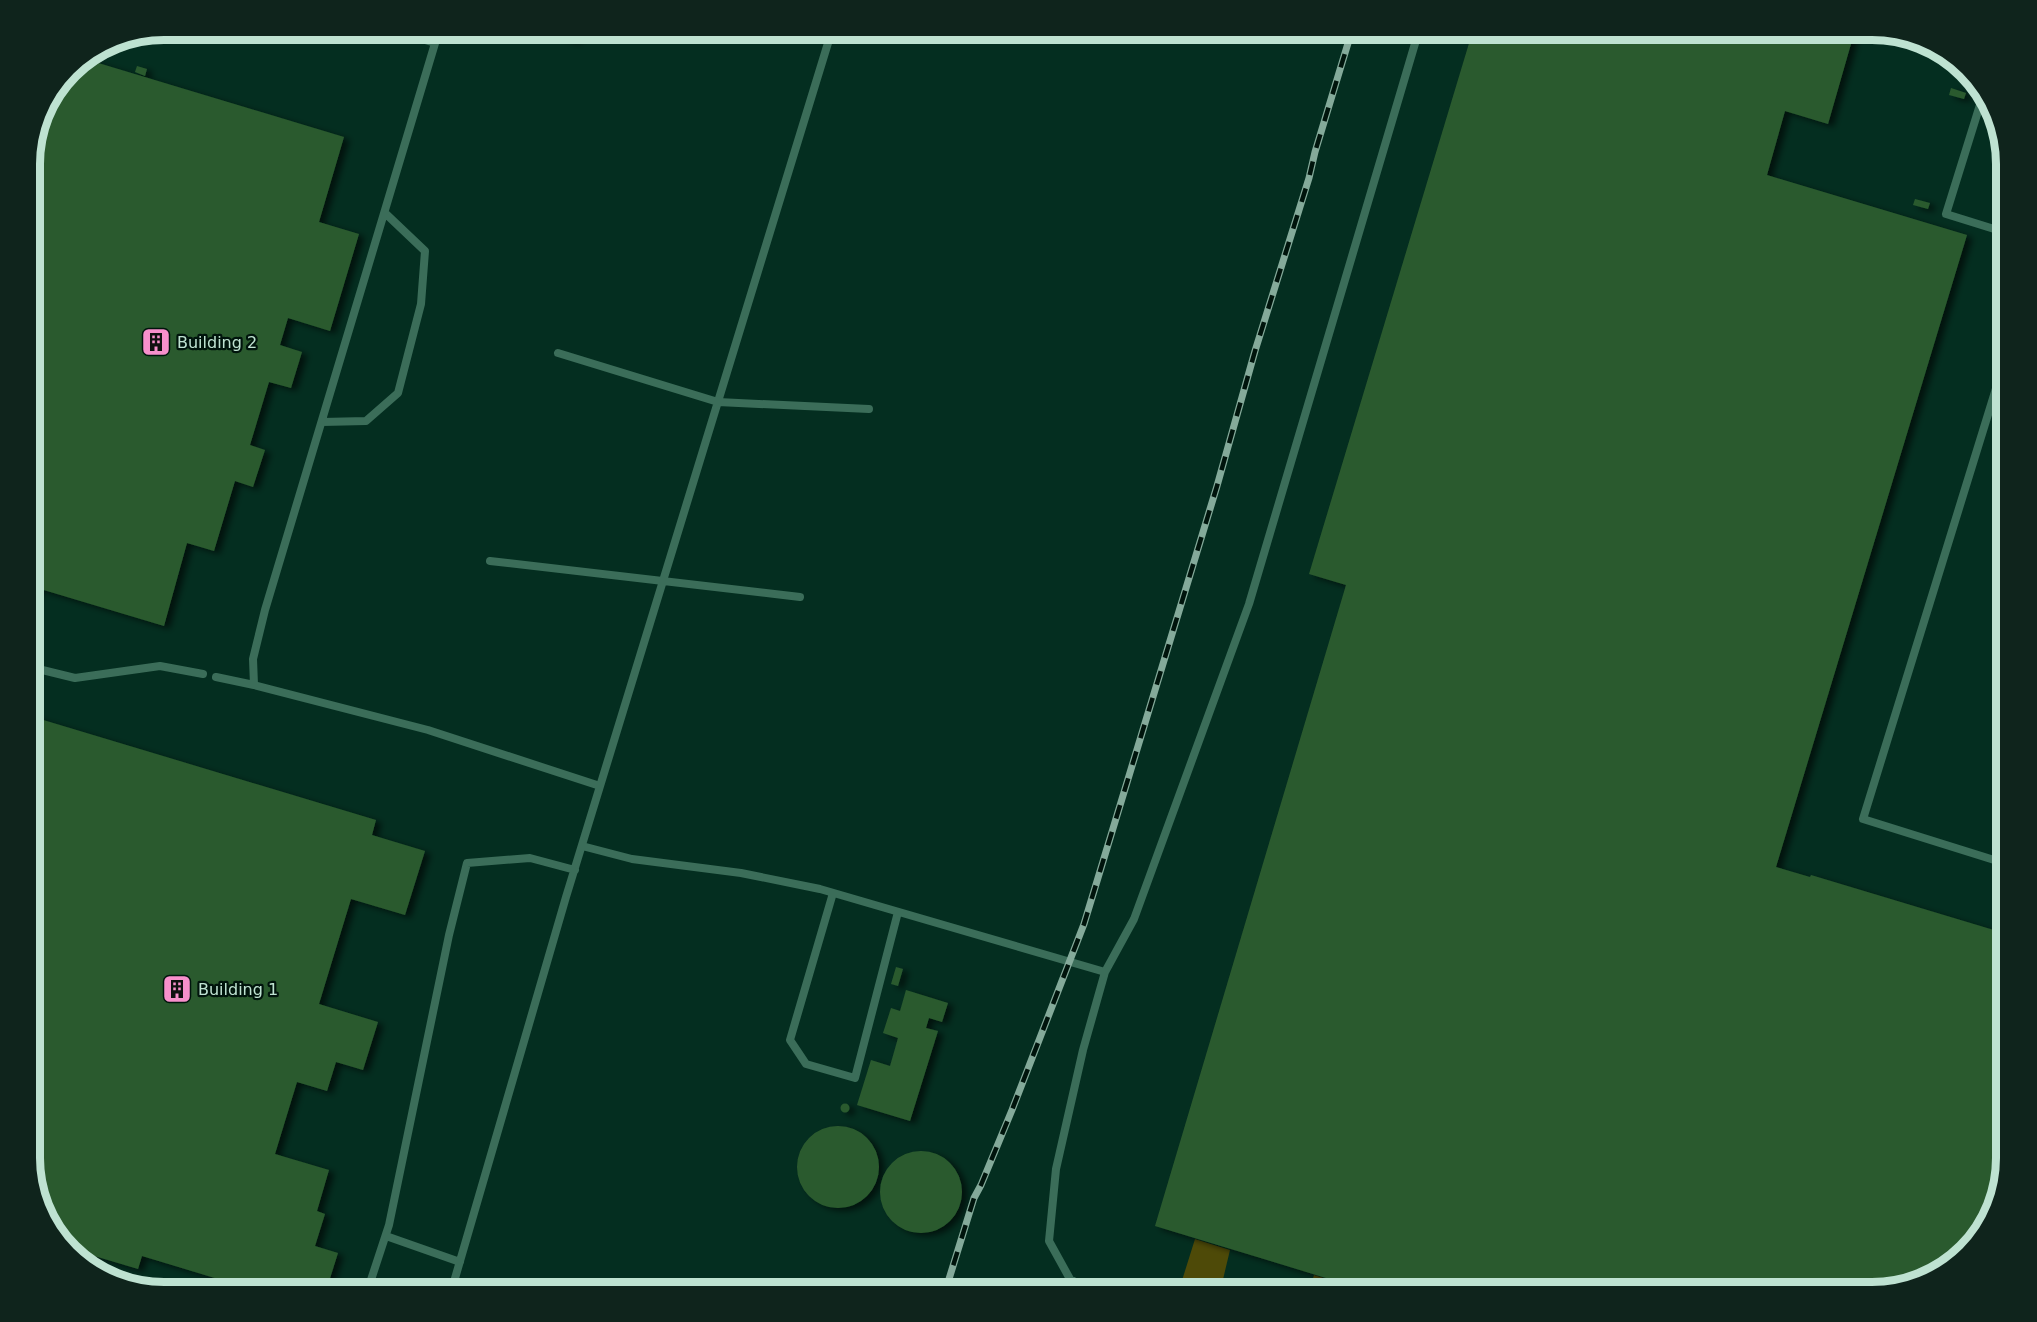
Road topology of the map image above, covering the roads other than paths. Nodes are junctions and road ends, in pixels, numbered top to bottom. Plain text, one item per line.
1 (1416, 40) edge
2 (428, 41) edge
3 (829, 41) edge
4 (435, 43) joint
5 (1980, 104) edge
6 (385, 213) junction
7 (1996, 230) edge
8 (558, 353) dead end
9 (1996, 389) edge
10 (718, 402) junction
11 (869, 409) dead end
12 (322, 422) junction
13 (490, 561) dead end
14 (663, 581) junction
15 (800, 597) dead end
16 (41, 670) edge
17 (203, 674) dead end
18 (216, 677) dead end
19 (254, 685) junction
20 (600, 786) junction
21 (582, 846) junction
22 (1996, 860) edge
23 (575, 870) junction
24 (833, 893) junction
25 (898, 912) junction
26 (1105, 972) junction
27 (386, 1236) junction
28 (460, 1262) junction
29 (370, 1282) edge
30 (454, 1282) edge
31 (1074, 1282) edge

1 - 26 lane
2 - 4 lane
3 - 10 lane
4 - 6 lane
5 - 7 lane
6 - 12 lane
6 - 12 lane
8 - 10 lane
9 - 22 lane
10 - 11 lane
10 - 14 lane
12 - 19 lane
13 - 14 lane
14 - 15 lane
14 - 20 lane
16 - 17 lane
18 - 19 lane
19 - 20 lane
20 - 21 lane
21 - 23 lane
21 - 24 lane
23 - 27 lane
23 - 28 lane
24 - 25 lane
24 - 25 lane
25 - 26 lane
26 - 31 lane
27 - 28 lane
27 - 29 lane
28 - 30 lane

